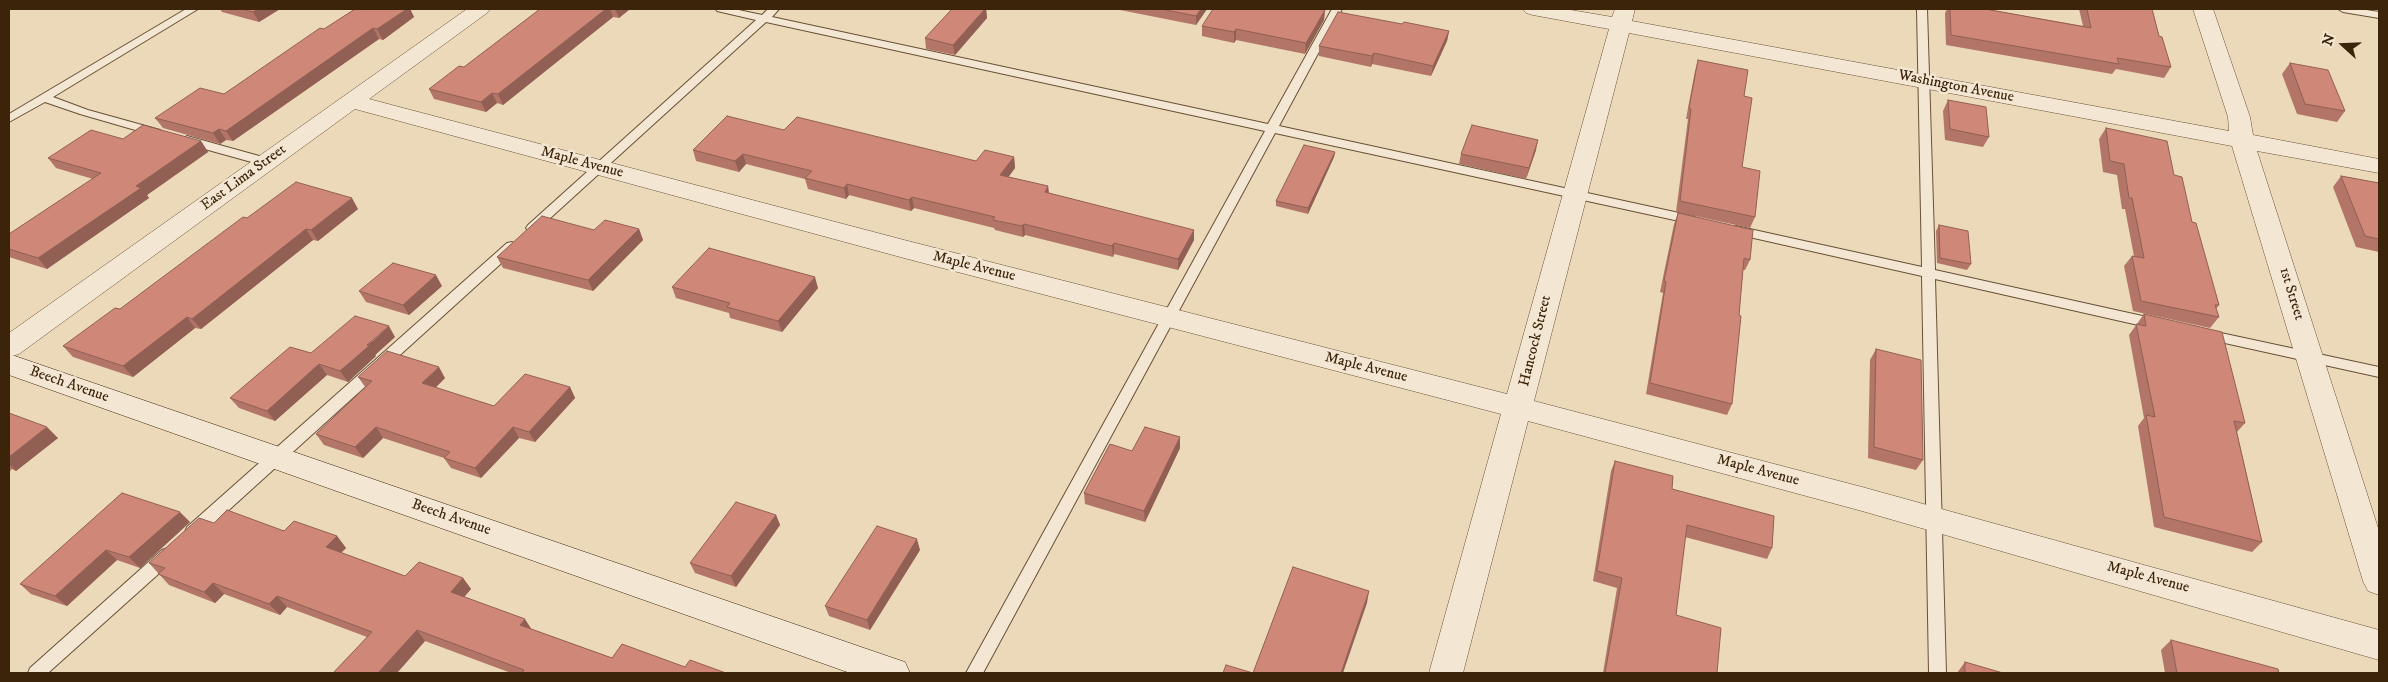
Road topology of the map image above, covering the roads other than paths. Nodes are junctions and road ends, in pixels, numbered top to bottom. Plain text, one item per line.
1 (193, 9) edge
2 (480, 9) edge
3 (721, 9) edge
4 (1337, 9) edge
5 (1534, 9) edge
6 (1922, 9) edge
7 (2203, 9) edge
8 (2343, 9) edge
9 (769, 13) edge
10 (2379, 15) edge
11 (1623, 17) edge
12 (1924, 81) junction
13 (45, 98) junction
14 (350, 101) junction
15 (9, 119) edge
16 (1272, 128) junction
17 (2242, 140) junction
18 (266, 162) junction
19 (2379, 166) edge
20 (599, 168) junction
21 (1574, 195) junction
22 (1706, 223) edge
23 (1726, 228) edge
24 (1928, 274) junction
25 (1169, 317) junction
26 (2167, 326) edge
27 (2196, 332) edge
28 (9, 347) edge
29 (2310, 357) junction
30 (9, 364) edge
31 (2379, 372) edge
32 (1519, 408) junction
33 (276, 457) junction
34 (1933, 519) junction
35 (2379, 580) edge
36 (2379, 645) edge
37 (36, 673) edge
38 (893, 673) edge
39 (974, 673) edge
40 (1446, 673) edge
41 (1938, 673) edge

1 - 13 lane
2 - 14 street, East Lima Street
3 - 9 lane
4 - 16 lane
5 - 11 street, Washington Avenue
6 - 12 lane
7 - 17 street, 1st Street
8 - 10 lane
9 - 16 lane
9 - 20 lane
11 - 12 street, Washington Avenue
11 - 21 street, Hancock Street
12 - 17 street, Washington Avenue
12 - 24 lane
13 - 15 lane
13 - 18 lane
14 - 18 street, East Lima Street
14 - 20 street, Maple Avenue
16 - 21 lane
16 - 25 lane
17 - 19 street, Washington Avenue
17 - 29 street, 1st Street
18 - 28 street, East Lima Street
20 - 25 street, Maple Avenue
20 - 33 lane
21 - 22 lane
21 - 32 street, Hancock Street
23 - 24 lane
24 - 26 lane
24 - 34 lane
25 - 32 street, Maple Avenue
25 - 39 lane
27 - 29 lane
29 - 31 lane
29 - 35 street, 1st Street
30 - 33 street, Beech Avenue
32 - 34 street, Maple Avenue
32 - 40 street, Hancock Street
33 - 37 lane
33 - 38 street, Beech Avenue
34 - 36 street, Maple Avenue
34 - 41 lane

